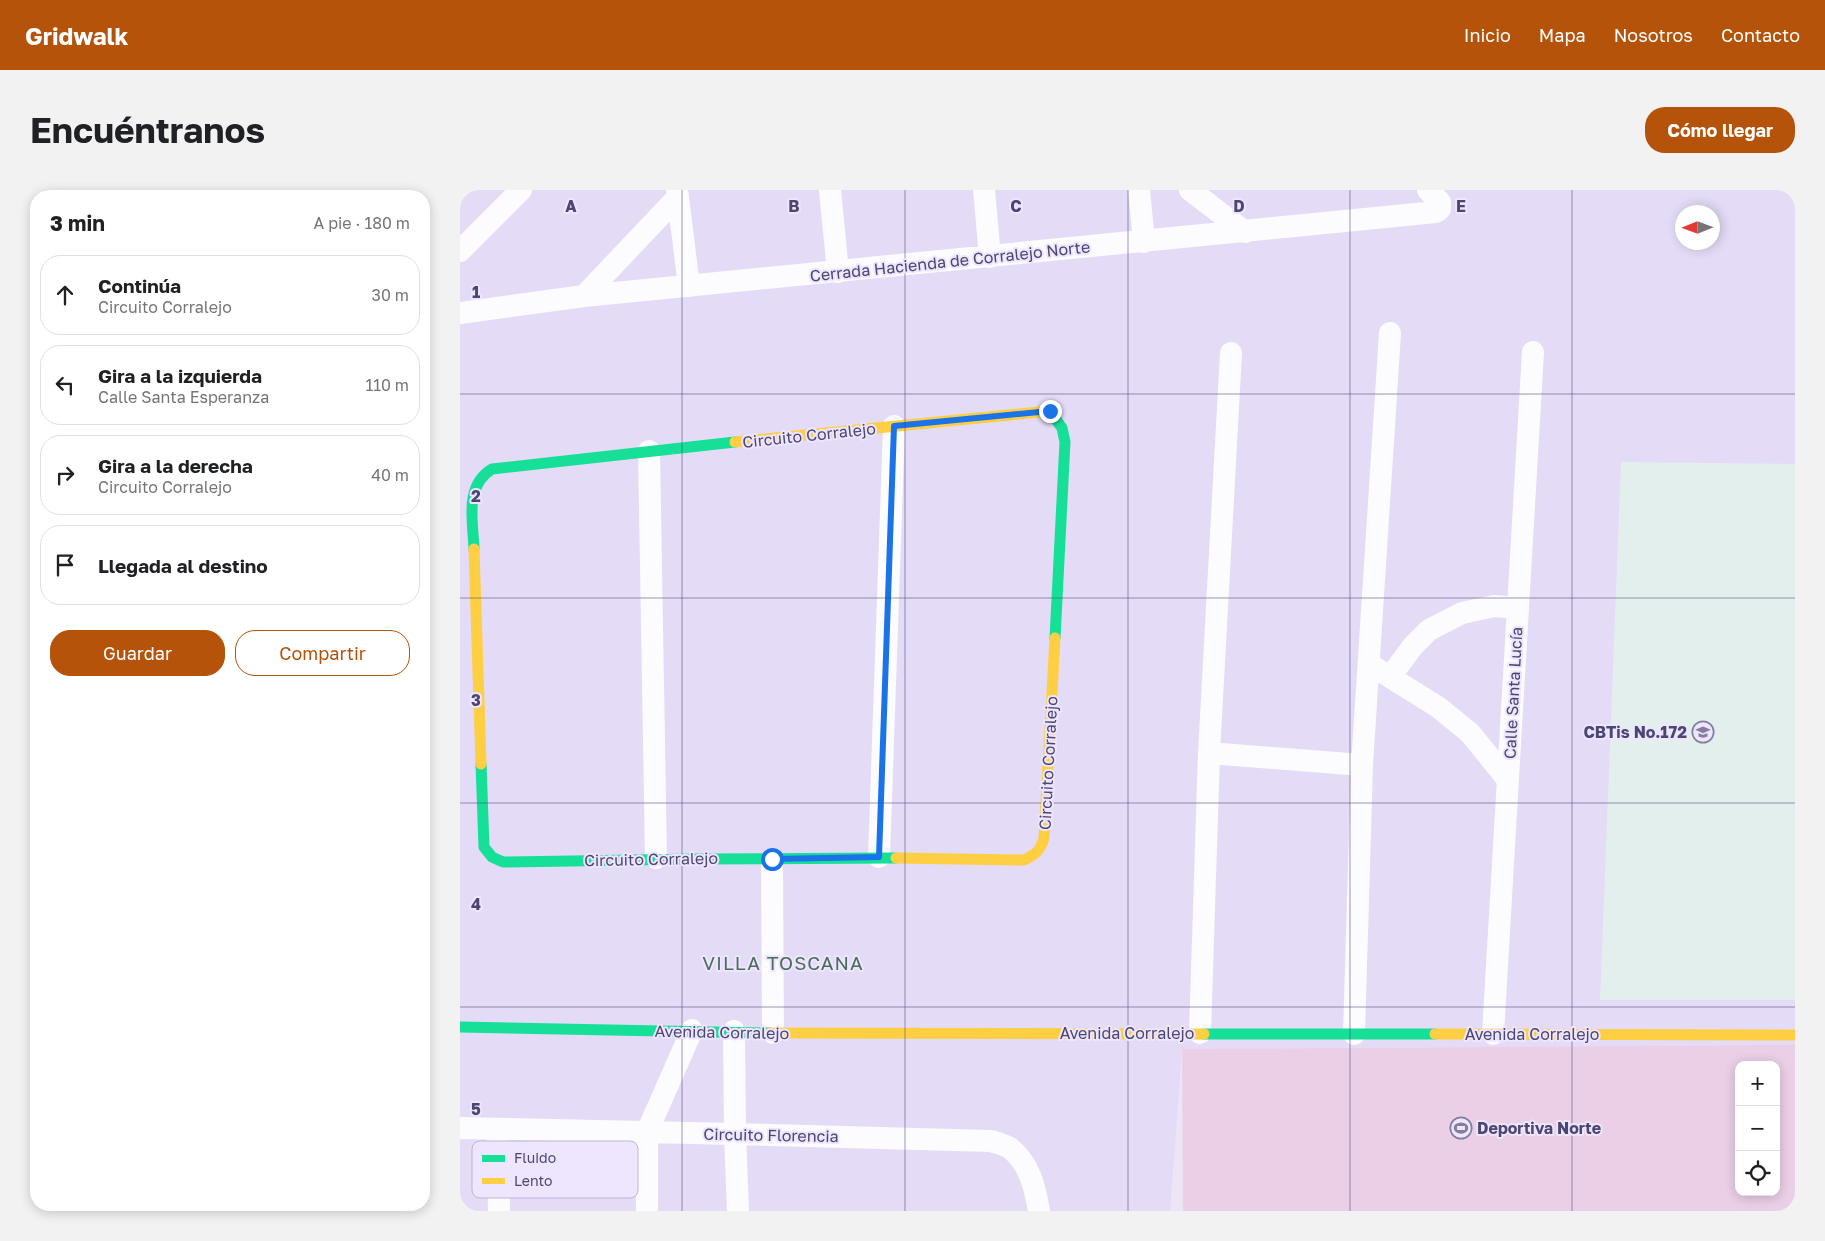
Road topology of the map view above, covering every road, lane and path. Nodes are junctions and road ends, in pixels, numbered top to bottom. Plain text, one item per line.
1 (521, 190) edge
2 (830, 190) edge
3 (984, 190) edge
4 (1139, 190) edge
5 (1190, 190) edge
6 (678, 194) edge
7 (1434, 199) edge
8 (1245, 232) junction
9 (1144, 242) junction
10 (460, 251) edge
11 (990, 257) junction
12 (838, 272) junction
13 (689, 286) junction
14 (584, 296) junction
15 (460, 313) edge
16 (1390, 333) dead end
17 (1533, 352) dead end
18 (1231, 353) dead end
19 (894, 426) junction
20 (649, 451) junction
21 (1518, 608) junction
22 (1369, 664) junction
23 (1390, 677) junction
24 (1209, 753) junction
25 (1362, 765) junction
26 (1508, 780) junction
27 (879, 857) junction
28 (656, 858) junction
29 (772, 859) junction
30 (460, 1027) edge
31 (692, 1030) junction
32 (734, 1031) junction
33 (773, 1033) junction
34 (1200, 1033) junction
35 (1354, 1034) junction
36 (1493, 1034) junction
37 (1795, 1035) edge
38 (460, 1128) edge
39 (497, 1129) junction
40 (647, 1132) junction
41 (734, 1134) junction
42 (497, 1141) edge
43 (499, 1198) edge
44 (499, 1211) edge
45 (647, 1211) edge
46 (738, 1211) edge
47 (1039, 1211) edge

1 - 10 street
2 - 12 street
3 - 11 street
4 - 9 street
5 - 8 street
6 - 13 street
6 - 14 street
7 - 8 street, Cerrada Hacienda de Corralejo Norte
8 - 9 street, Cerrada Hacienda de Corralejo Norte
9 - 11 street, Cerrada Hacienda de Corralejo Norte
11 - 12 street, Cerrada Hacienda de Corralejo Norte
12 - 13 street, Cerrada Hacienda de Corralejo Norte
13 - 14 street, Cerrada Hacienda de Corralejo Norte
14 - 15 street, Cerrada Hacienda de Corralejo Norte
16 - 22 street
17 - 21 street, Calle Santa Lucía
18 - 24 street
19 - 20 street, Circuito Corralejo
19 - 27 street
19 - 27 street, Circuito Corralejo
20 - 28 street
20 - 28 street, Circuito Corralejo
21 - 23 street
21 - 26 street, Calle Santa Lucía
22 - 23 street
22 - 25 street
23 - 26 street
24 - 25 street
24 - 34 street
25 - 35 street
26 - 36 street, Calle Santa Lucía
27 - 29 street, Circuito Corralejo
28 - 29 street, Circuito Corralejo
29 - 33 street
30 - 31 street, Avenida Corralejo
31 - 32 street, Avenida Corralejo
31 - 40 street
32 - 33 street, Avenida Corralejo
32 - 41 street
33 - 34 street, Avenida Corralejo
34 - 35 street, Avenida Corralejo
35 - 36 street, Avenida Corralejo
36 - 37 street, Avenida Corralejo
38 - 39 street, Circuito Florencia
39 - 40 street, Circuito Florencia
39 - 42 street
40 - 41 street, Circuito Florencia
40 - 45 street
41 - 46 street
41 - 47 street, Circuito Florencia
43 - 44 street

